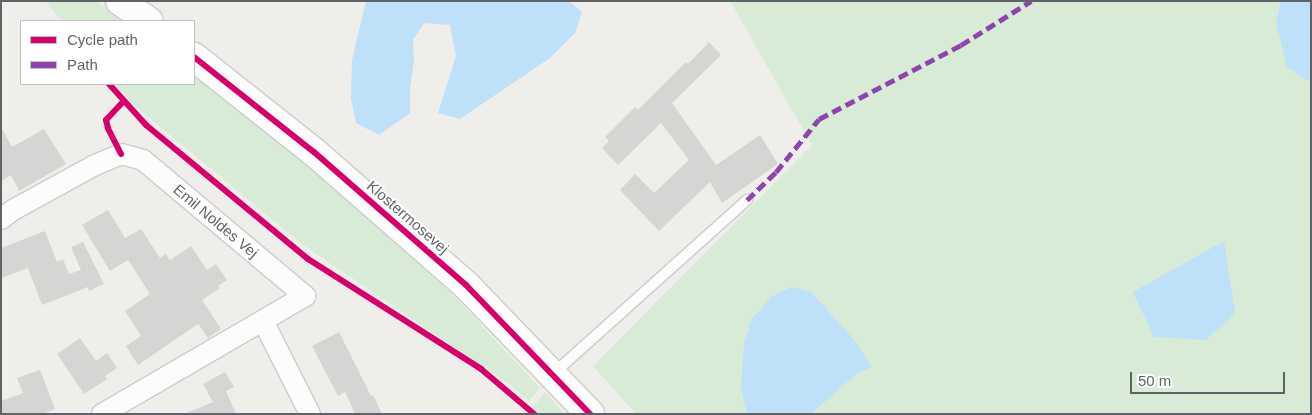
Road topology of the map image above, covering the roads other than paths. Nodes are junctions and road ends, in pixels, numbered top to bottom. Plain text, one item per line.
1 (120, 1) edge
2 (148, 20) edge
3 (195, 58) edge
4 (747, 200) dead end
5 (1, 219) edge
6 (263, 321) junction
7 (553, 375) junction
8 (102, 414) edge
9 (310, 414) edge
10 (590, 414) edge

1 - 2 main road
3 - 7 main road, Klostermosevej
4 - 7 lane
5 - 6 street, Emil Noldes Vej
6 - 8 street, Emil Noldes Vej
6 - 9 street
7 - 10 main road, Klostermosevej

